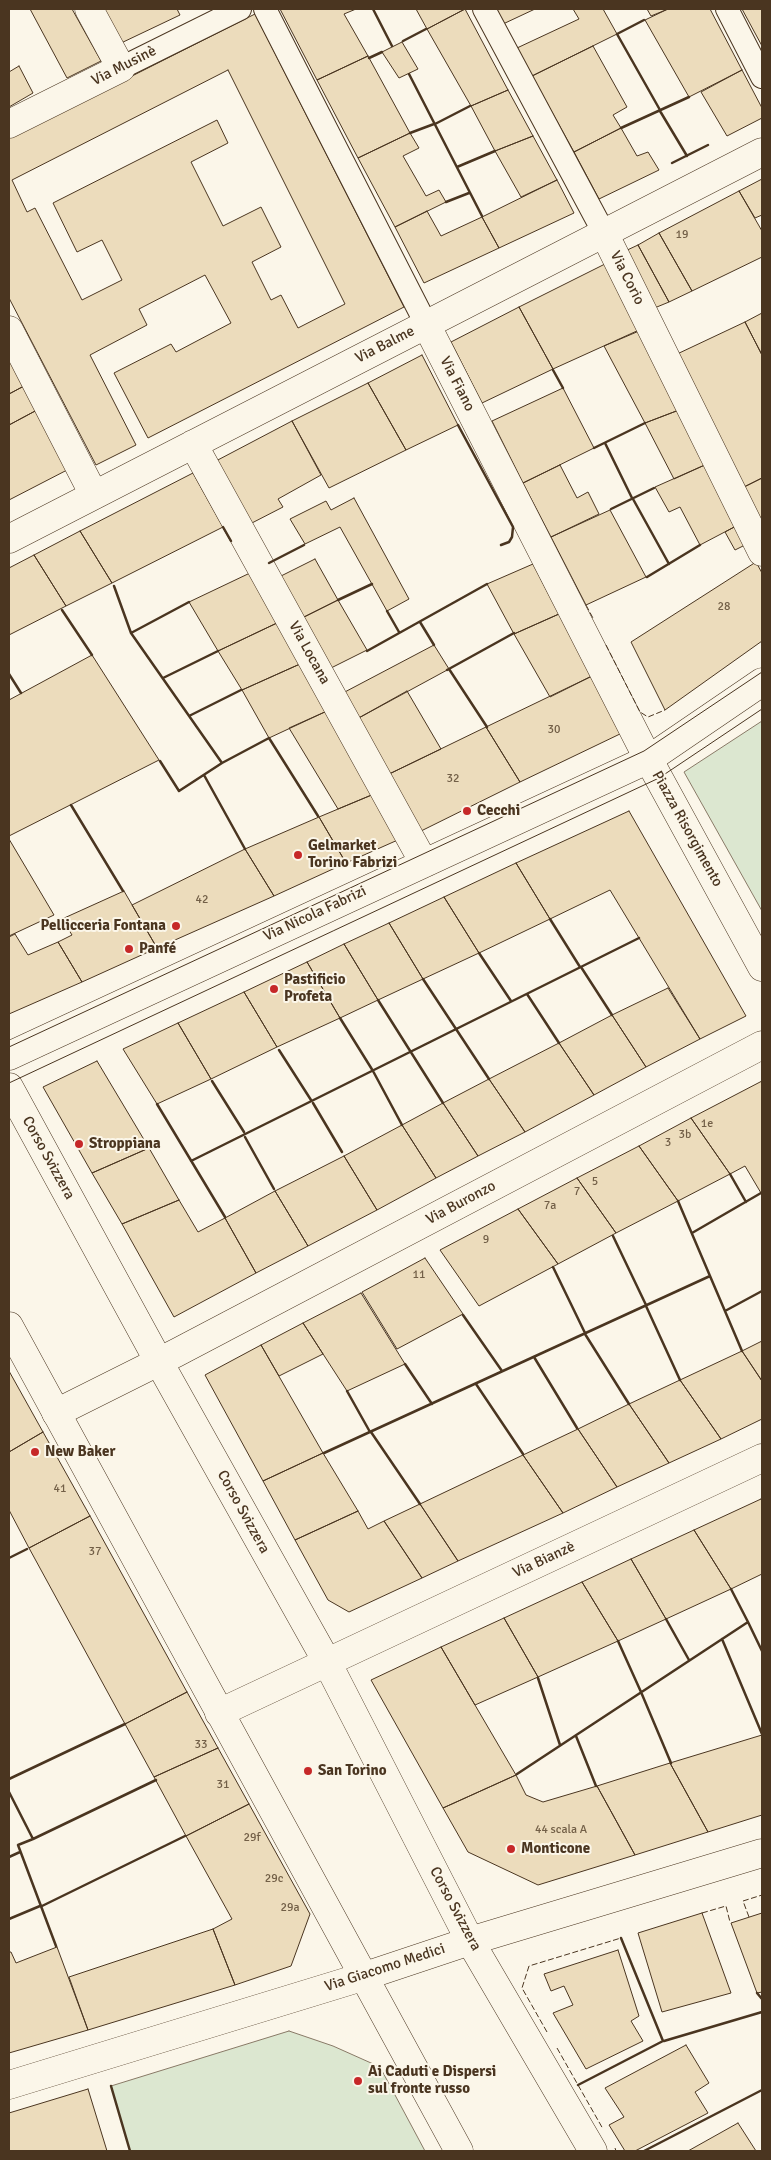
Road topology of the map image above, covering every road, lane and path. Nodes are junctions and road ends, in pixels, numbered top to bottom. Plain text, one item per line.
1 (89, 9) edge
2 (240, 9) edge
3 (265, 9) edge
4 (484, 9) edge
5 (727, 9) edge
6 (121, 68) junction
7 (762, 77) edge
8 (9, 124) edge
9 (762, 152) edge
10 (604, 233) junction
11 (426, 324) junction
12 (9, 330) edge
13 (193, 444) junction
14 (94, 495) junction
15 (9, 539) edge
16 (762, 552) edge
17 (762, 682) edge
18 (649, 759) junction
19 (424, 863) junction
20 (762, 967) edge
21 (762, 1044) edge
22 (9, 1056) edge
23 (9, 1086) edge
24 (9, 1326) edge
25 (159, 1362) junction
26 (56, 1413) junction
27 (762, 1458) edge
28 (327, 1662) junction
29 (219, 1713) junction
30 (762, 1853) edge
31 (470, 1941) junction
32 (362, 1977) junction
33 (9, 2085) edge
34 (459, 2151) edge
35 (593, 2151) edge

1 - 6 street
2 - 6 street, Via Musinè
3 - 11 street, Via Fiano
4 - 10 street, Via Corio
5 - 7 street
6 - 8 street, Via Musinè
9 - 10 street, Via Balme
10 - 11 street, Via Balme
10 - 16 street, Via Corio
11 - 13 street, Via Balme
11 - 18 street, Via Fiano
12 - 14 street
13 - 14 street, Via Balme
13 - 19 street, Via Locana
14 - 15 street, Via Balme
17 - 18 street, Piazza Risorgimento
18 - 19 street, Via Nicola Fabrizi
18 - 20 street, Piazza Risorgimento
19 - 22 street, Via Nicola Fabrizi
21 - 25 street, Via Buronzo
23 - 25 street, Corso Svizzera
24 - 26 street
25 - 26 street
25 - 28 street, Corso Svizzera
26 - 29 street
27 - 28 street, Via Bianzè
28 - 29 street
28 - 31 street, Corso Svizzera
29 - 32 street
30 - 31 street, Via Giacomo Medici
31 - 32 street, Via Giacomo Medici
31 - 35 street, Corso Svizzera
32 - 33 street, Via Giacomo Medici
32 - 34 street

